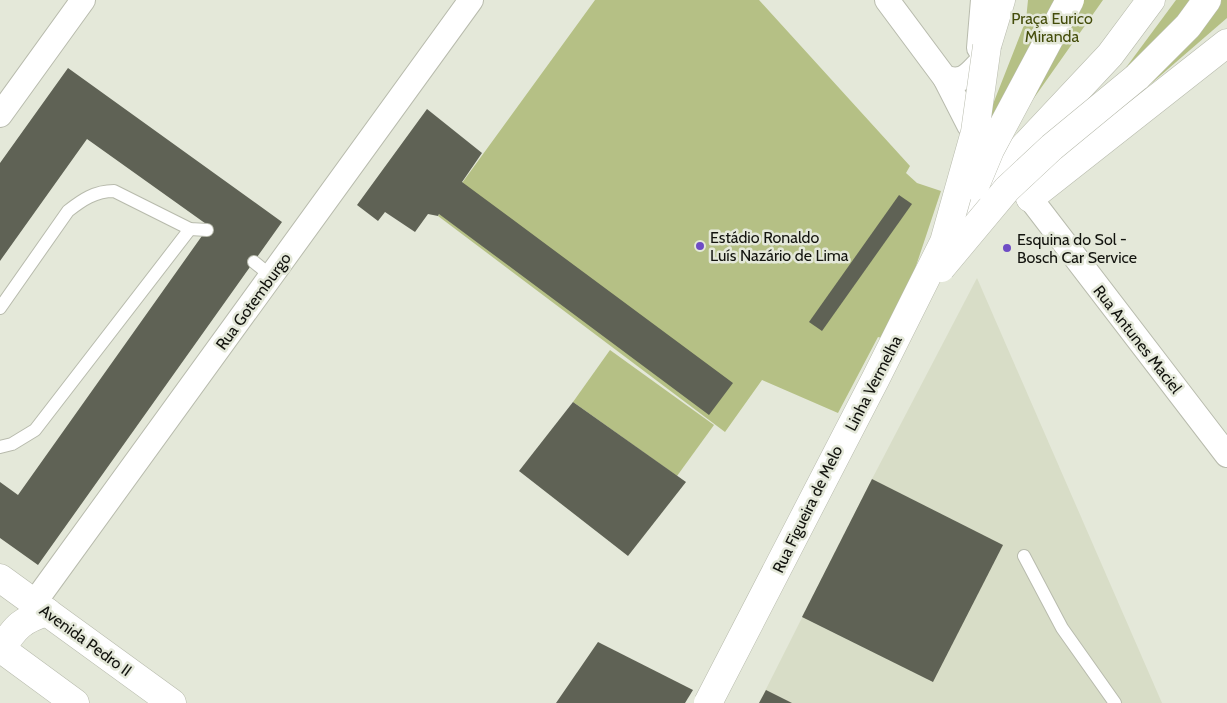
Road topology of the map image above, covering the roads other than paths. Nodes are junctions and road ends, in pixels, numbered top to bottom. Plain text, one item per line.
1 (83, 0) edge
2 (471, 0) edge
3 (886, 0) edge
4 (983, 0) edge
5 (991, 0) edge
6 (1001, 0) edge
7 (1070, 0) edge
8 (1151, 0) edge
9 (1207, 0) edge
10 (1227, 43) edge
11 (982, 56) junction
12 (945, 78) junction
13 (0, 115) edge
14 (969, 125) junction
15 (1004, 168) junction
16 (1030, 198) junction
17 (190, 229) junction
18 (207, 230) dead end
19 (938, 239) junction
20 (941, 268) junction
21 (0, 308) edge
22 (0, 446) edge
23 (1227, 454) edge
24 (1024, 556) dead end
25 (0, 578) edge
26 (41, 607) junction
27 (1, 648) edge
28 (75, 703) edge
29 (172, 703) edge
30 (708, 703) edge
31 (714, 703) edge
32 (1115, 703) edge

1 - 13 street
2 - 26 street, Rua Gotemburgo
3 - 12 street, Rua Antunes Maciel
4 - 11 street
5 - 11 main road
6 - 11 main road
7 - 20 main road, bridge
8 - 15 main road
9 - 20 main road, bridge
10 - 16 main road
11 - 12 street
11 - 14 street
11 - 30 main road, Linha Vermelha, bridge
12 - 14 street, Rua Antunes Maciel
14 - 15 street, Rua Antunes Maciel
14 - 19 street
15 - 16 street, Rua Antunes Maciel
15 - 19 street, Rua Figueira de Melo
16 - 23 street, Rua Antunes Maciel
17 - 18 lane
17 - 21 lane
17 - 22 lane
19 - 31 street, Rua Figueira de Melo
20 - 31 main road, Linha Vermelha
24 - 32 lane
25 - 26 main road, Avenida Pedro II
26 - 27 main road
26 - 29 main road, Avenida Pedro II
27 - 28 main road

